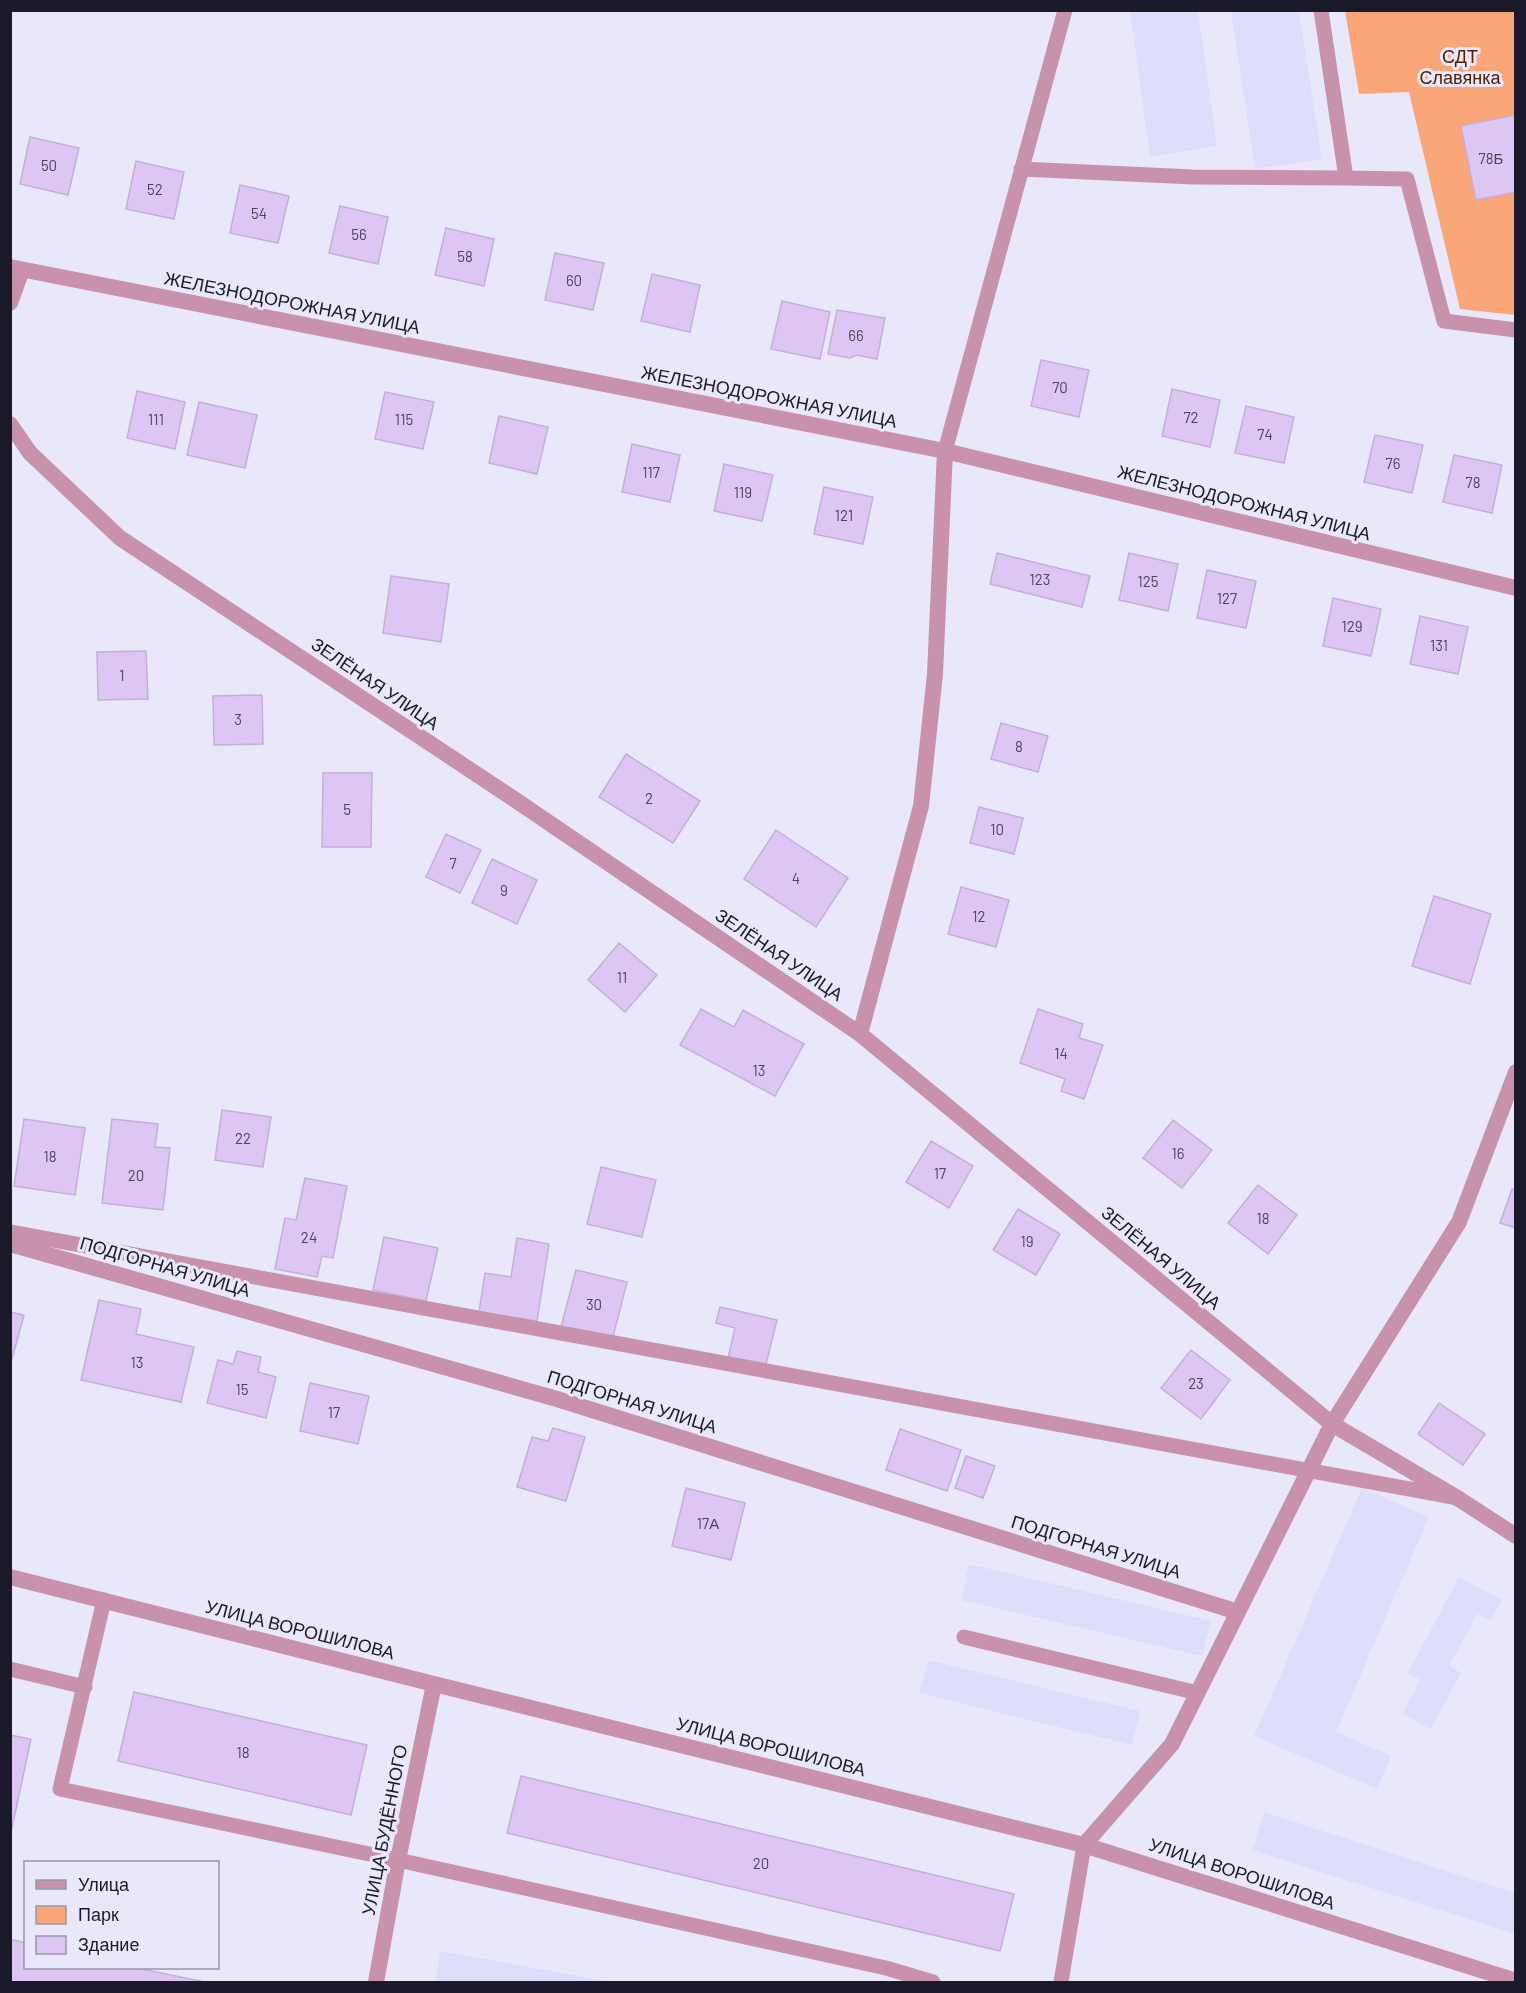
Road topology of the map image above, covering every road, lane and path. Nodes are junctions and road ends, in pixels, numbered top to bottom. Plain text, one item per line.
1 (1065, 10) edge
2 (1321, 10) edge
3 (1021, 169) junction
4 (1346, 178) junction
5 (16, 269) edge
6 (10, 303) edge
7 (1515, 330) edge
8 (10, 424) edge
9 (945, 451) junction
10 (1515, 588) edge
11 (860, 1034) junction
12 (1515, 1072) edge
13 (10, 1233) edge
14 (10, 1244) edge
15 (1332, 1424) junction
16 (1459, 1498) junction
17 (1515, 1536) edge
18 (10, 1577) edge
19 (104, 1600) junction
20 (1238, 1612) junction
21 (964, 1637) dead end
22 (10, 1669) edge
23 (434, 1684) junction
24 (85, 1687) junction
25 (1198, 1693) junction
26 (1084, 1845) junction
27 (398, 1860) junction
28 (884, 1975) edge
29 (1515, 1981) edge
30 (376, 1983) edge
31 (933, 1983) edge
32 (1061, 1983) edge

1 - 3 lane
2 - 4 lane
3 - 4 lane
3 - 9 lane
4 - 7 lane
5 - 6 street
5 - 9 street, ЖЕЛЕЗНОДОРОЖНАЯ УЛИЦА
8 - 11 street, ЗЕЛЁНАЯ УЛИЦА
9 - 10 street, ЖЕЛЕЗНОДОРОЖНАЯ УЛИЦА
9 - 11 street
11 - 15 street, ЗЕЛЁНАЯ УЛИЦА
12 - 15 street
13 - 16 lane
14 - 20 street, ПОДГОРНАЯ УЛИЦА
15 - 16 street, ЗЕЛЁНАЯ УЛИЦА
15 - 20 street
16 - 17 street, ЗЕЛЁНАЯ УЛИЦА
18 - 19 street, УЛИЦА ВОРОШИЛОВА
19 - 23 street, УЛИЦА ВОРОШИЛОВА
19 - 24 lane
20 - 25 street
21 - 25 lane
22 - 24 lane
23 - 26 street, УЛИЦА ВОРОШИЛОВА
23 - 27 street, УЛИЦА БУДЁННОГО
24 - 27 lane
25 - 26 street
26 - 29 street, УЛИЦА ВОРОШИЛОВА
26 - 32 lane
27 - 28 lane
27 - 30 street, УЛИЦА БУДЁННОГО
28 - 31 lane

